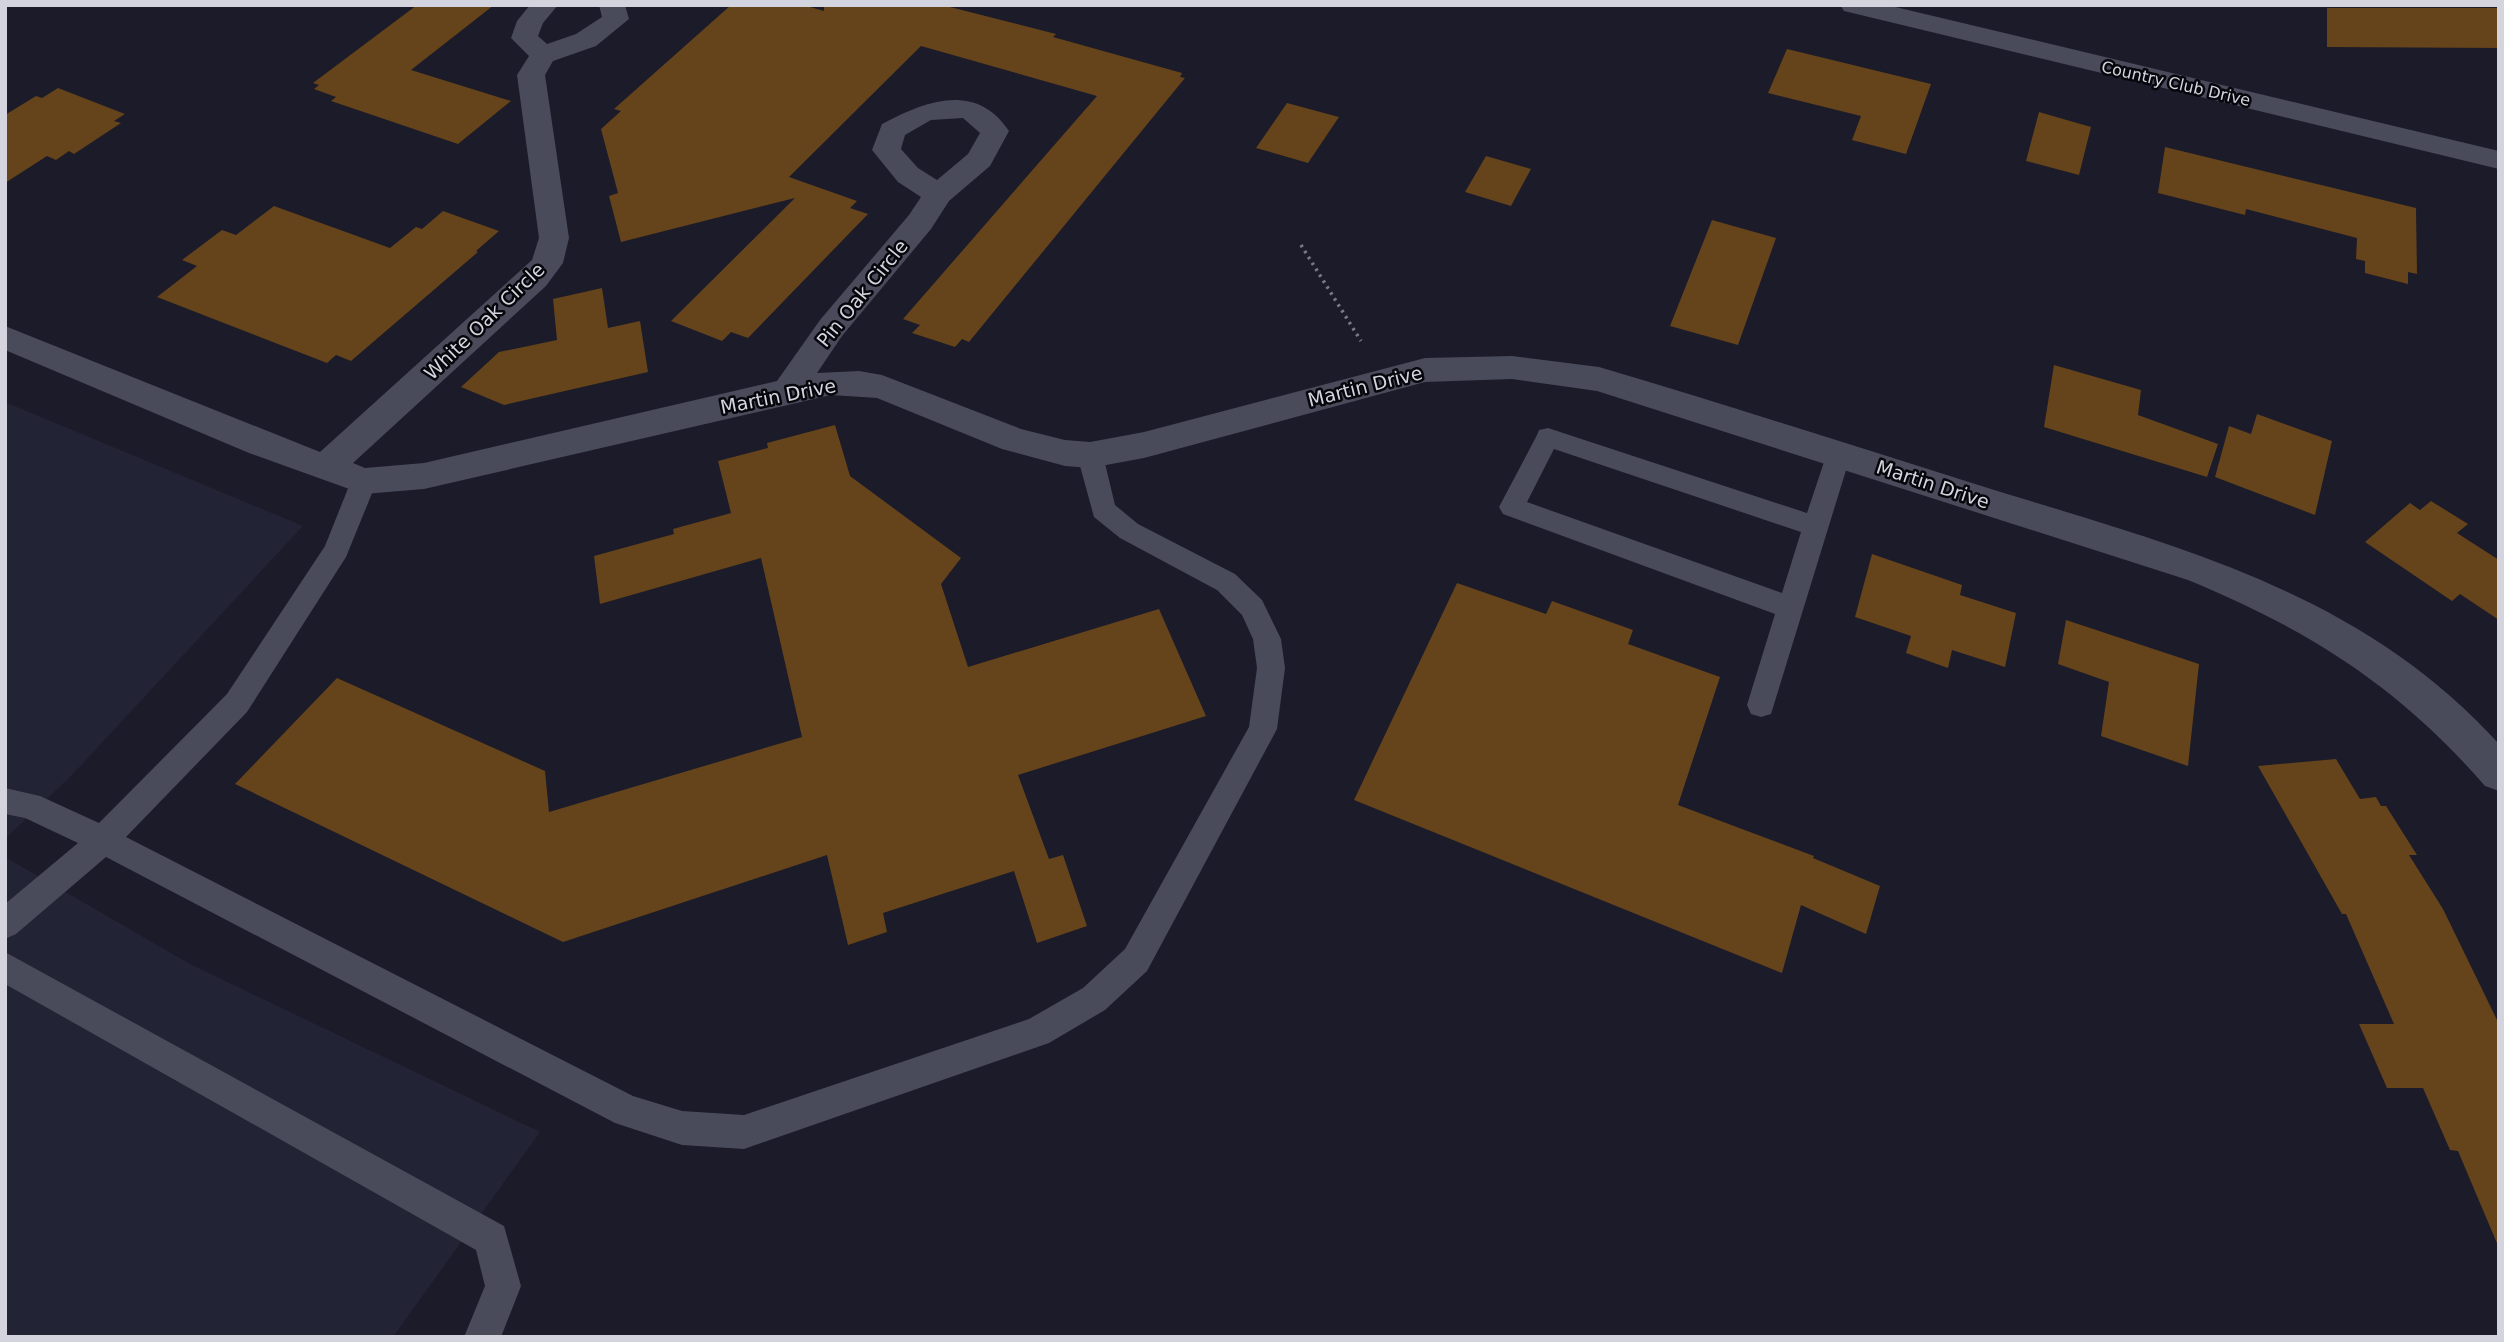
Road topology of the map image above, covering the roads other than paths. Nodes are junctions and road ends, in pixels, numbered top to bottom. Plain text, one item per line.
1 (545, 5) edge
2 (612, 5) edge
3 (1853, 5) edge
4 (542, 55) junction
5 (2499, 160) edge
6 (937, 194) dead end
7 (5, 337) edge
8 (788, 391) junction
9 (1838, 454) junction
10 (1090, 455) junction
11 (326, 467) junction
12 (365, 481) junction
13 (1814, 526) junction
14 (1791, 608) junction
15 (1760, 705) dead end
16 (2499, 773) edge
17 (5, 801) edge
18 (103, 840) junction
19 (5, 924) edge
20 (5, 967) edge
21 (482, 1337) edge

1 - 4 street
2 - 4 street
3 - 5 street, Country Club Drive
4 - 11 street, White Oak Circle
6 - 8 street, Pin Oak Circle
7 - 11 street, Martin Drive
8 - 10 street, Martin Drive
8 - 12 street, Martin Drive
9 - 10 street, Martin Drive
9 - 13 lane
9 - 16 street, Martin Drive
10 - 18 lane
11 - 12 street, Martin Drive
12 - 18 lane
13 - 14 lane
13 - 14 lane
14 - 15 lane
17 - 18 lane
18 - 19 lane
20 - 21 lane

